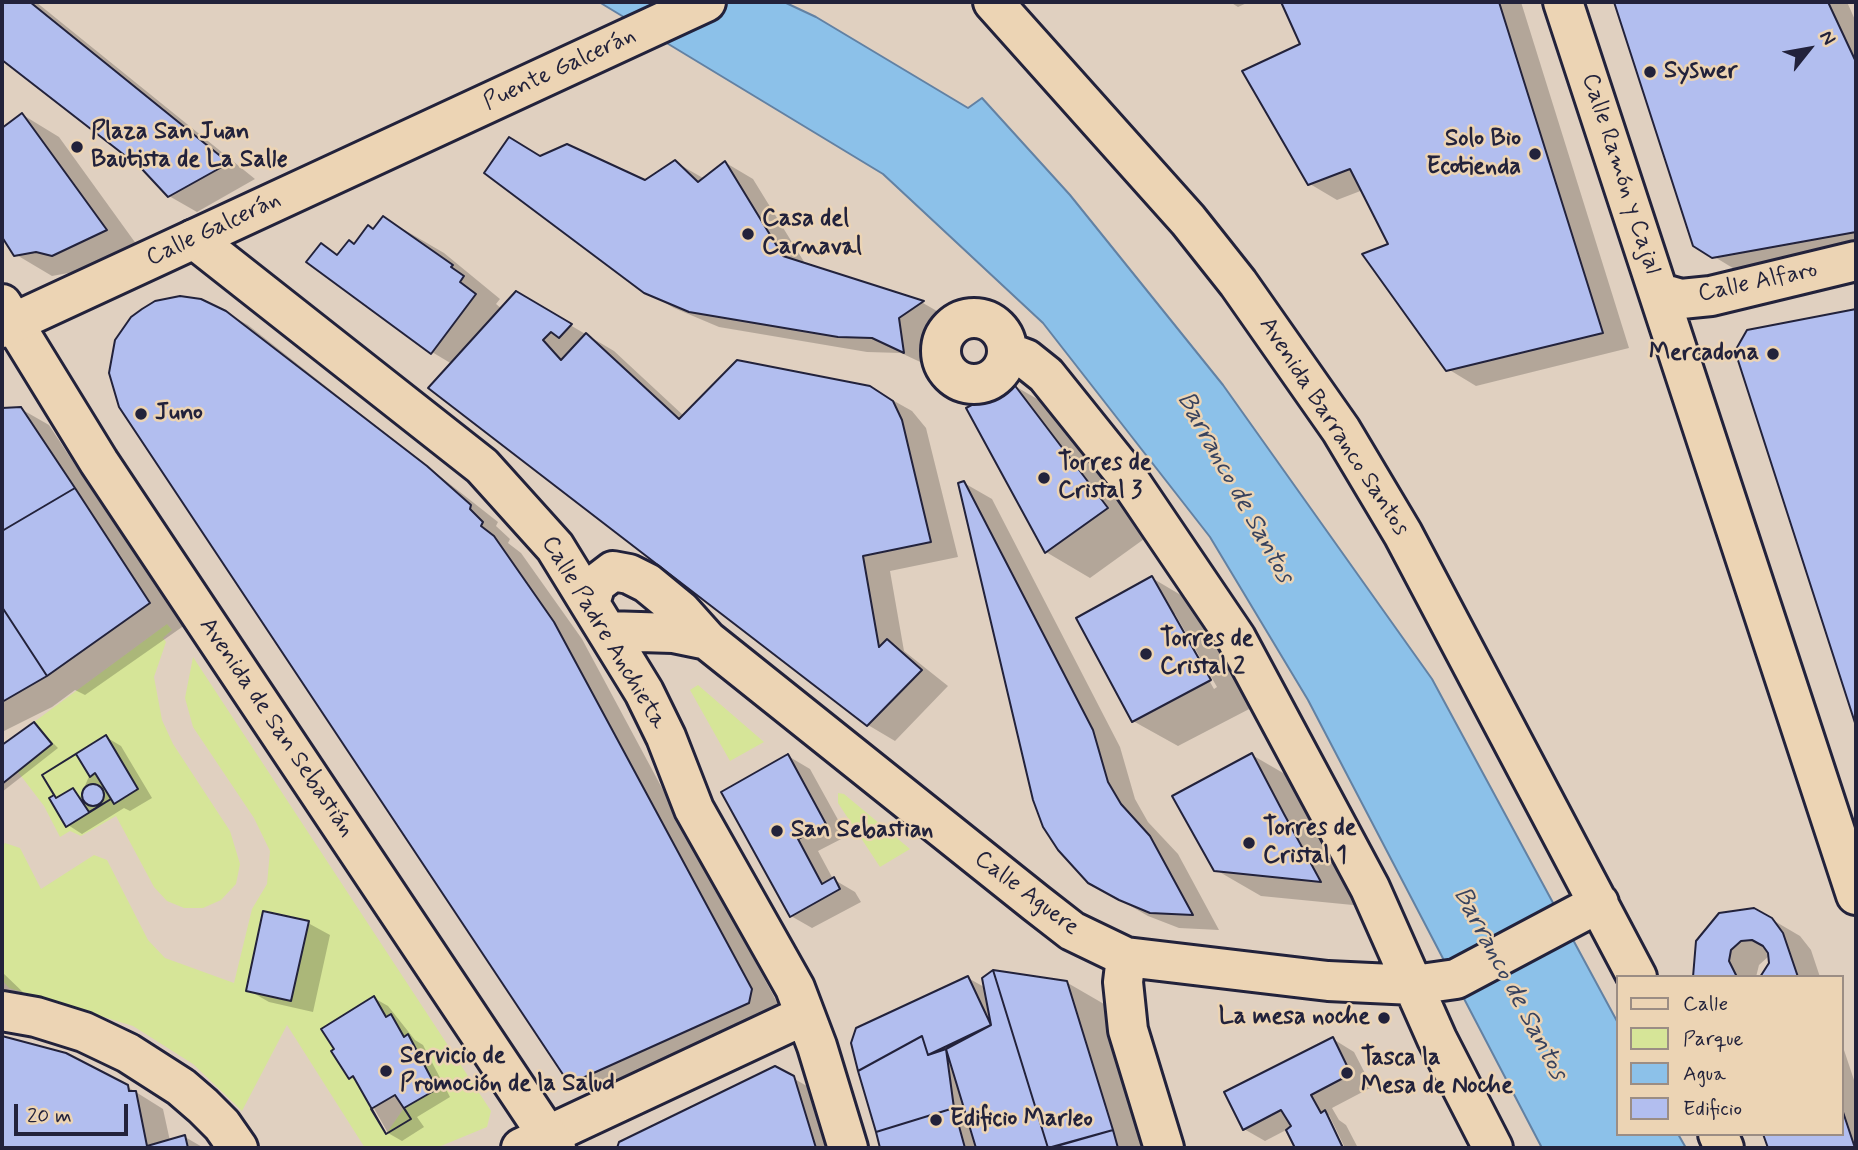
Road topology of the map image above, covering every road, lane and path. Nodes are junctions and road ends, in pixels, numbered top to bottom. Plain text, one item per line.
1 (706, 2) edge
2 (993, 2) edge
3 (1563, 2) edge
4 (413, 138) joint
5 (194, 239) junction
6 (1856, 261) edge
7 (1660, 293) junction
8 (6, 318) edge
9 (1007, 352) dead end
10 (599, 617) junction
11 (707, 640) junction
12 (1856, 895) edge
13 (1599, 903) junction
14 (1126, 957) junction
15 (1636, 975) edge
16 (1414, 985) junction
17 (2, 1011) edge
18 (806, 1015) junction
19 (542, 1144) edge
20 (1489, 1147) edge
21 (237, 1148) edge
22 (848, 1148) edge
23 (1164, 1148) edge

1 - 4 street, Puente Galcerán
2 - 13 street, Avenida Barranco Santos
3 - 7 street, Calle Ramón y Cajal
4 - 5 street, Calle Galcerán
5 - 8 street, Calle Galcerán
5 - 10 street, Calle Padre Anchieta
6 - 7 street, Calle Alfaro
7 - 12 street, Calle Ramón y Cajal
8 - 19 street, Avenida de San Sebastián
9 - 16 street
10 - 11 street, Calle Aguere
10 - 11 street, Calle Aguere
10 - 18 street, Calle Padre Anchieta
11 - 14 street, Calle Aguere
13 - 15 street, Avenida Barranco Santos
13 - 16 street, Calle Aguere
14 - 16 street, Calle Aguere
14 - 23 street
16 - 20 street
17 - 21 street
18 - 19 street
18 - 22 street, Calle Padre Anchieta

